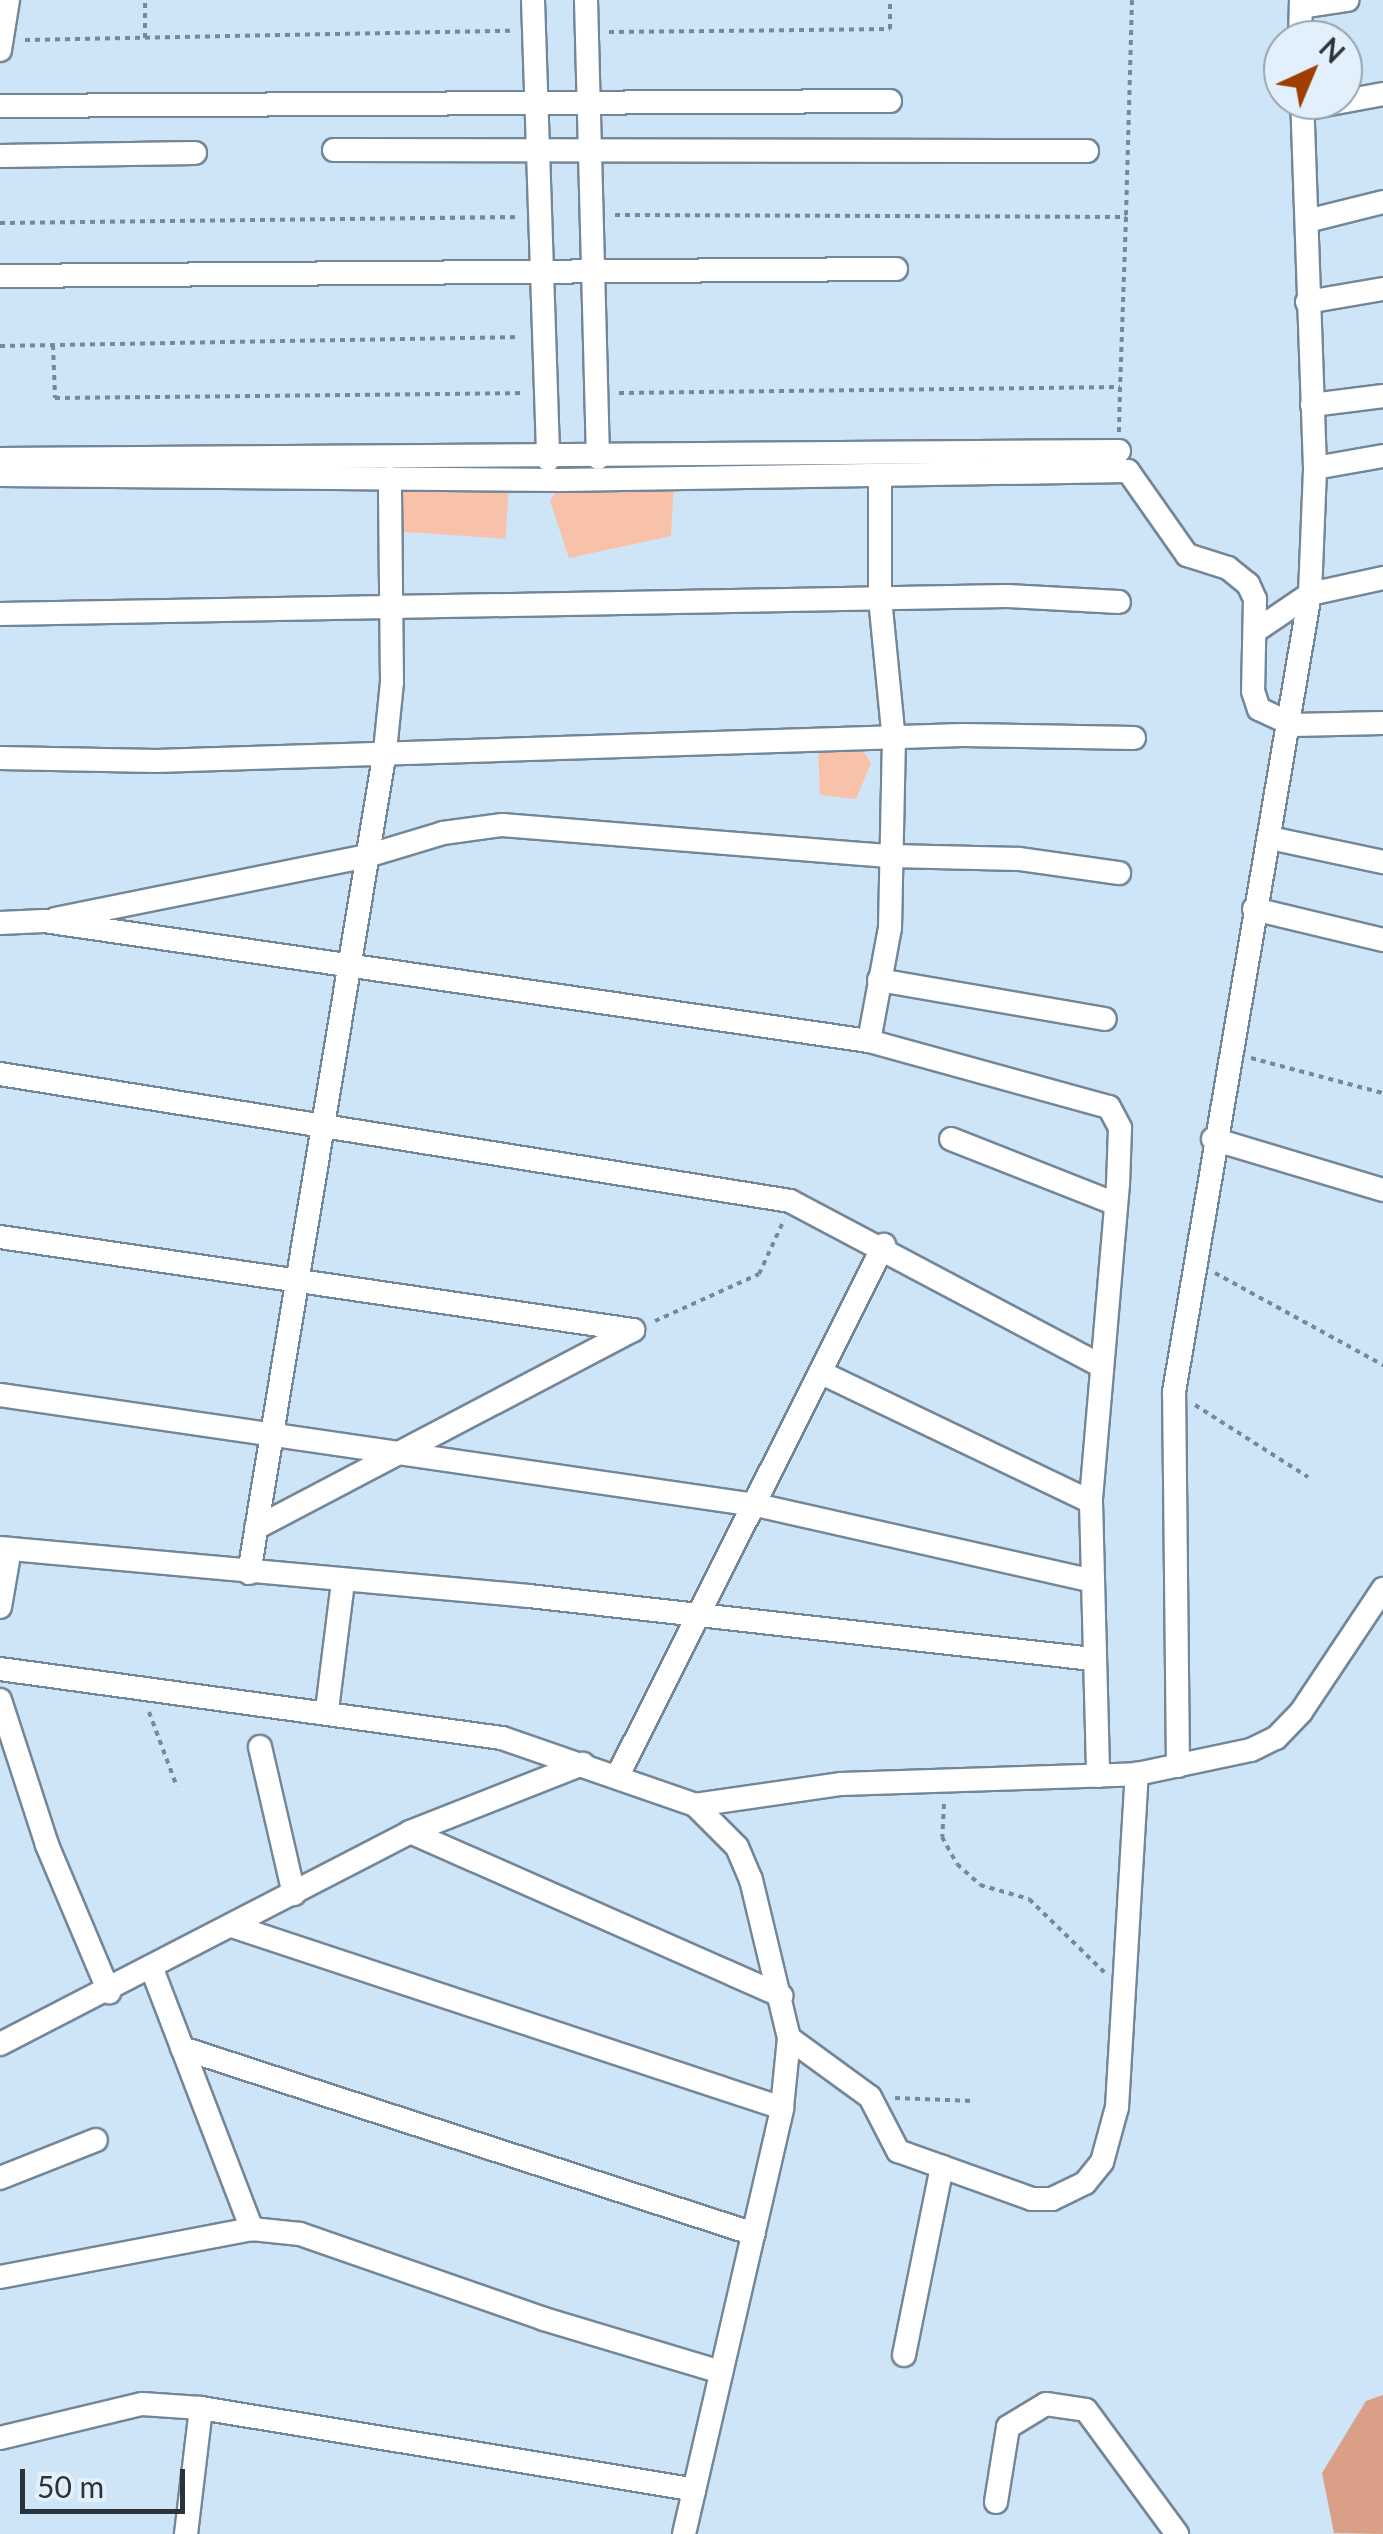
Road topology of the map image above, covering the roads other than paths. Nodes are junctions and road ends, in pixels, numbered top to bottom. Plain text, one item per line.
1 (8, 0) edge
2 (534, 0) edge
3 (586, 0) edge
4 (1347, 0) edge
5 (1301, 3) edge
6 (1, 45) edge
7 (536, 99) junction
8 (588, 99) junction
9 (890, 101) dead end
10 (0, 106) edge
11 (1304, 120) edge
12 (334, 150) dead end
13 (537, 150) junction
14 (1087, 151) dead end
15 (589, 152) junction
16 (195, 153) dead end
17 (0, 156) edge
18 (1383, 202) edge
19 (1307, 221) junction
20 (896, 269) dead end
21 (540, 270) junction
22 (592, 272) junction
23 (0, 276) edge
24 (1383, 289) edge
25 (1308, 302) junction
26 (1383, 396) edge
27 (1312, 405) junction
28 (1119, 452) road end
29 (1383, 456) edge
30 (598, 458) junction
31 (0, 459) edge
32 (548, 460) junction
33 (1315, 468) junction
34 (0, 475) edge
35 (880, 475) junction
36 (390, 478) junction
37 (1383, 578) edge
38 (1310, 594) junction
39 (880, 598) junction
40 (1119, 602) dead end
41 (388, 610) junction
42 (0, 614) edge
43 (1257, 630) junction
44 (1383, 723) edge
45 (1292, 725) junction
46 (1134, 738) dead end
47 (894, 741) junction
48 (384, 751) junction
49 (0, 758) edge
50 (1270, 838) junction
51 (367, 856) junction
52 (891, 856) junction
53 (1383, 862) edge
54 (1119, 873) dead end
55 (1254, 910) junction
56 (44, 921) junction
57 (0, 923) edge
58 (1383, 940) edge
59 (350, 964) junction
60 (879, 980) junction
61 (1105, 1018) dead end
62 (868, 1041) junction
63 (0, 1074) edge
64 (318, 1126) junction
65 (951, 1139) dead end
66 (1214, 1139) junction
67 (1383, 1190) edge
68 (1116, 1204) junction
69 (0, 1238) edge
70 (884, 1245) junction
71 (298, 1283) junction
72 (1102, 1366) junction
73 (824, 1374) junction
74 (0, 1395) edge
75 (272, 1438) junction
76 (392, 1454) junction
77 (1090, 1502) junction
78 (756, 1505) junction
79 (256, 1528) junction
80 (5, 1549) edge
81 (249, 1572) junction
82 (343, 1581) junction
83 (1093, 1581) junction
84 (1383, 1589) edge
85 (0, 1606) edge
86 (703, 1616) junction
87 (1092, 1659) junction
88 (0, 1669) edge
89 (0, 1700) edge
90 (327, 1710) junction
91 (260, 1747) dead end
92 (584, 1764) junction
93 (1178, 1766) junction
94 (619, 1774) junction
95 (1137, 1774) junction
96 (1098, 1776) junction
97 (695, 1805) junction
98 (410, 1832) junction
99 (294, 1894) junction
100 (232, 1926) junction
101 (152, 1969) junction
102 (109, 1992) junction
103 (781, 1996) junction
104 (789, 2038) junction
105 (0, 2044) edge
106 (182, 2048) junction
107 (782, 2108) junction
108 (96, 2140) dead end
109 (942, 2167) junction
110 (0, 2178) edge
111 (252, 2229) junction
112 (754, 2234) junction
113 (0, 2277) edge
114 (904, 2355) dead end
115 (721, 2372) junction
116 (201, 2408) junction
117 (0, 2438) edge
118 (694, 2490) junction
119 (996, 2502) dead end
120 (186, 2534) edge
121 (684, 2534) edge
122 (1177, 2534) edge

1 - 6 street
2 - 7 street
3 - 8 street
4 - 5 street
7 - 8 street
7 - 10 street
7 - 13 street
8 - 9 street
8 - 15 street
11 - 19 street
12 - 13 street
13 - 15 street
13 - 21 street
14 - 15 street
15 - 22 street
16 - 17 street
18 - 19 street
19 - 25 street
20 - 22 street
21 - 22 street
21 - 23 street
21 - 32 street
22 - 30 street
24 - 25 street
25 - 27 street
26 - 27 street
27 - 33 street
28 - 30 street
29 - 33 street
30 - 32 street
31 - 32 street
33 - 38 street
34 - 36 street
35 - 36 street
35 - 39 street
35 - 43 street
36 - 41 street
37 - 38 street
38 - 43 street
38 - 45 street
39 - 40 street
39 - 41 street
39 - 47 street
41 - 42 street
41 - 48 street
43 - 45 street
44 - 45 street
45 - 50 street
46 - 47 street
47 - 48 street
47 - 52 street
48 - 49 street
48 - 51 street
50 - 53 street
50 - 55 street
51 - 52 street
51 - 56 street
51 - 59 street
52 - 54 street
52 - 60 street
55 - 58 street
55 - 66 street
56 - 57 street
56 - 59 street
59 - 62 street
59 - 64 street
60 - 61 street
60 - 62 street
62 - 68 street
63 - 64 street
64 - 70 street
64 - 71 street
65 - 68 street
66 - 67 street
66 - 93 street
68 - 72 street
69 - 71 street
70 - 72 street
70 - 73 street
71 - 75 street
71 - 76 street
72 - 77 street
73 - 77 street
73 - 78 street
74 - 75 street
75 - 76 street
75 - 79 street
76 - 78 street
76 - 79 street
77 - 83 street
78 - 83 street
78 - 86 street
79 - 81 street
80 - 81 street
80 - 85 street
81 - 82 street
82 - 86 street
82 - 90 street
83 - 87 street
84 - 93 street
86 - 87 street
86 - 94 street
87 - 96 street
88 - 90 street
89 - 102 street
90 - 92 street
91 - 99 street
92 - 94 street
92 - 98 street
93 - 95 street
94 - 97 street
95 - 96 street
95 - 109 street
96 - 97 street
97 - 103 street
98 - 99 street
98 - 103 street
99 - 100 street
100 - 101 street
100 - 107 street
101 - 102 street
101 - 106 street
102 - 105 street
103 - 104 street
104 - 107 street
104 - 109 street
106 - 111 street
106 - 112 street
107 - 112 street
108 - 110 street
109 - 114 street
111 - 113 street
111 - 115 street
112 - 115 street
115 - 118 street
116 - 117 street
116 - 118 street
116 - 120 street
118 - 121 street
119 - 122 street

